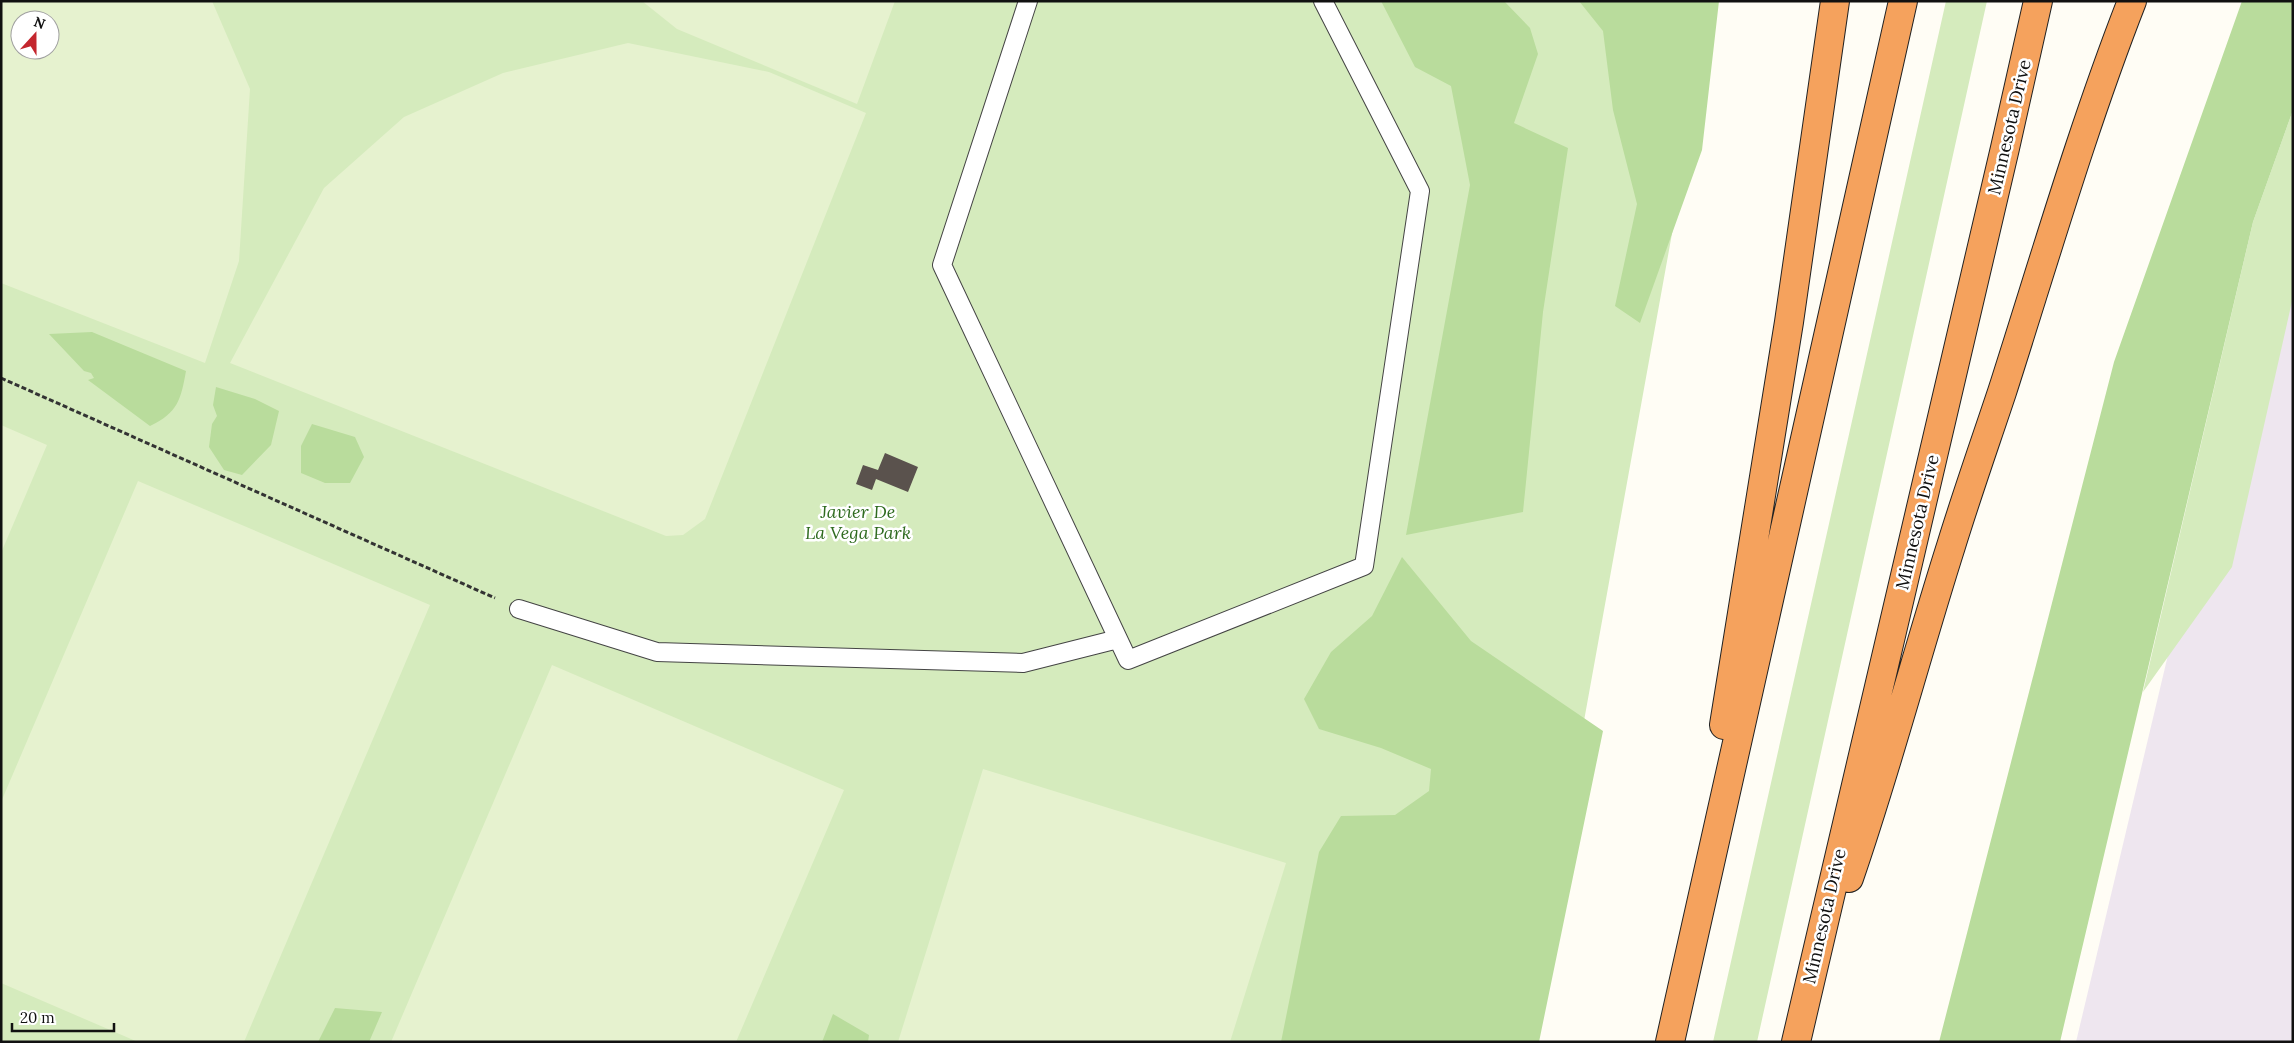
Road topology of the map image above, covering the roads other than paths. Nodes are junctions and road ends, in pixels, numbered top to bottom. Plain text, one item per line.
1 (1028, 1) edge
2 (1323, 1) edge
3 (1835, 1) edge
4 (1903, 1) edge
5 (2038, 1) edge
6 (2132, 1) edge
7 (519, 608) road end
8 (1118, 639) junction
9 (1678, 1008) junction
10 (1798, 1029) edge
11 (1670, 1042) edge

1 - 8 lane
2 - 8 lane
3 - 9 highway
4 - 9 highway
5 - 10 highway, Minnesota Drive
6 - 10 highway
7 - 8 lane
9 - 11 highway

